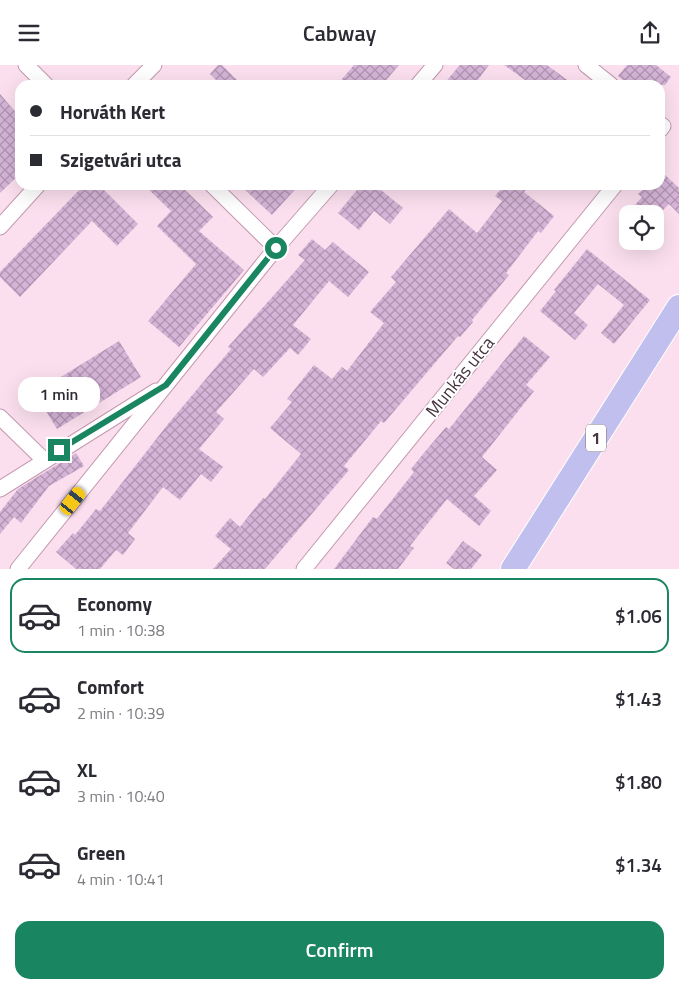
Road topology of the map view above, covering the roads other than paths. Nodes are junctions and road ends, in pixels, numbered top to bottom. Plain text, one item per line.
1 (26, 65) edge
2 (435, 65) edge
3 (586, 65) edge
4 (147, 67) edge
5 (41, 80) edge
6 (138, 80) edge
7 (422, 80) edge
8 (605, 80) edge
9 (33, 190) edge
10 (217, 190) edge
11 (327, 190) edge
12 (612, 190) edge
13 (0, 227) edge
14 (276, 248) junction
15 (679, 307) edge
16 (166, 385) junction
17 (0, 417) edge
18 (43, 459) junction
19 (0, 489) edge
20 (18, 569) edge
21 (304, 569) edge
22 (514, 569) edge

1 - 5 street
2 - 7 street
3 - 8 street
4 - 6 street
9 - 13 street
10 - 14 street
11 - 14 street
12 - 21 street, Munkás utca
14 - 16 street
15 - 22 main road, 1
16 - 18 street
16 - 20 street
17 - 18 street
18 - 19 street

